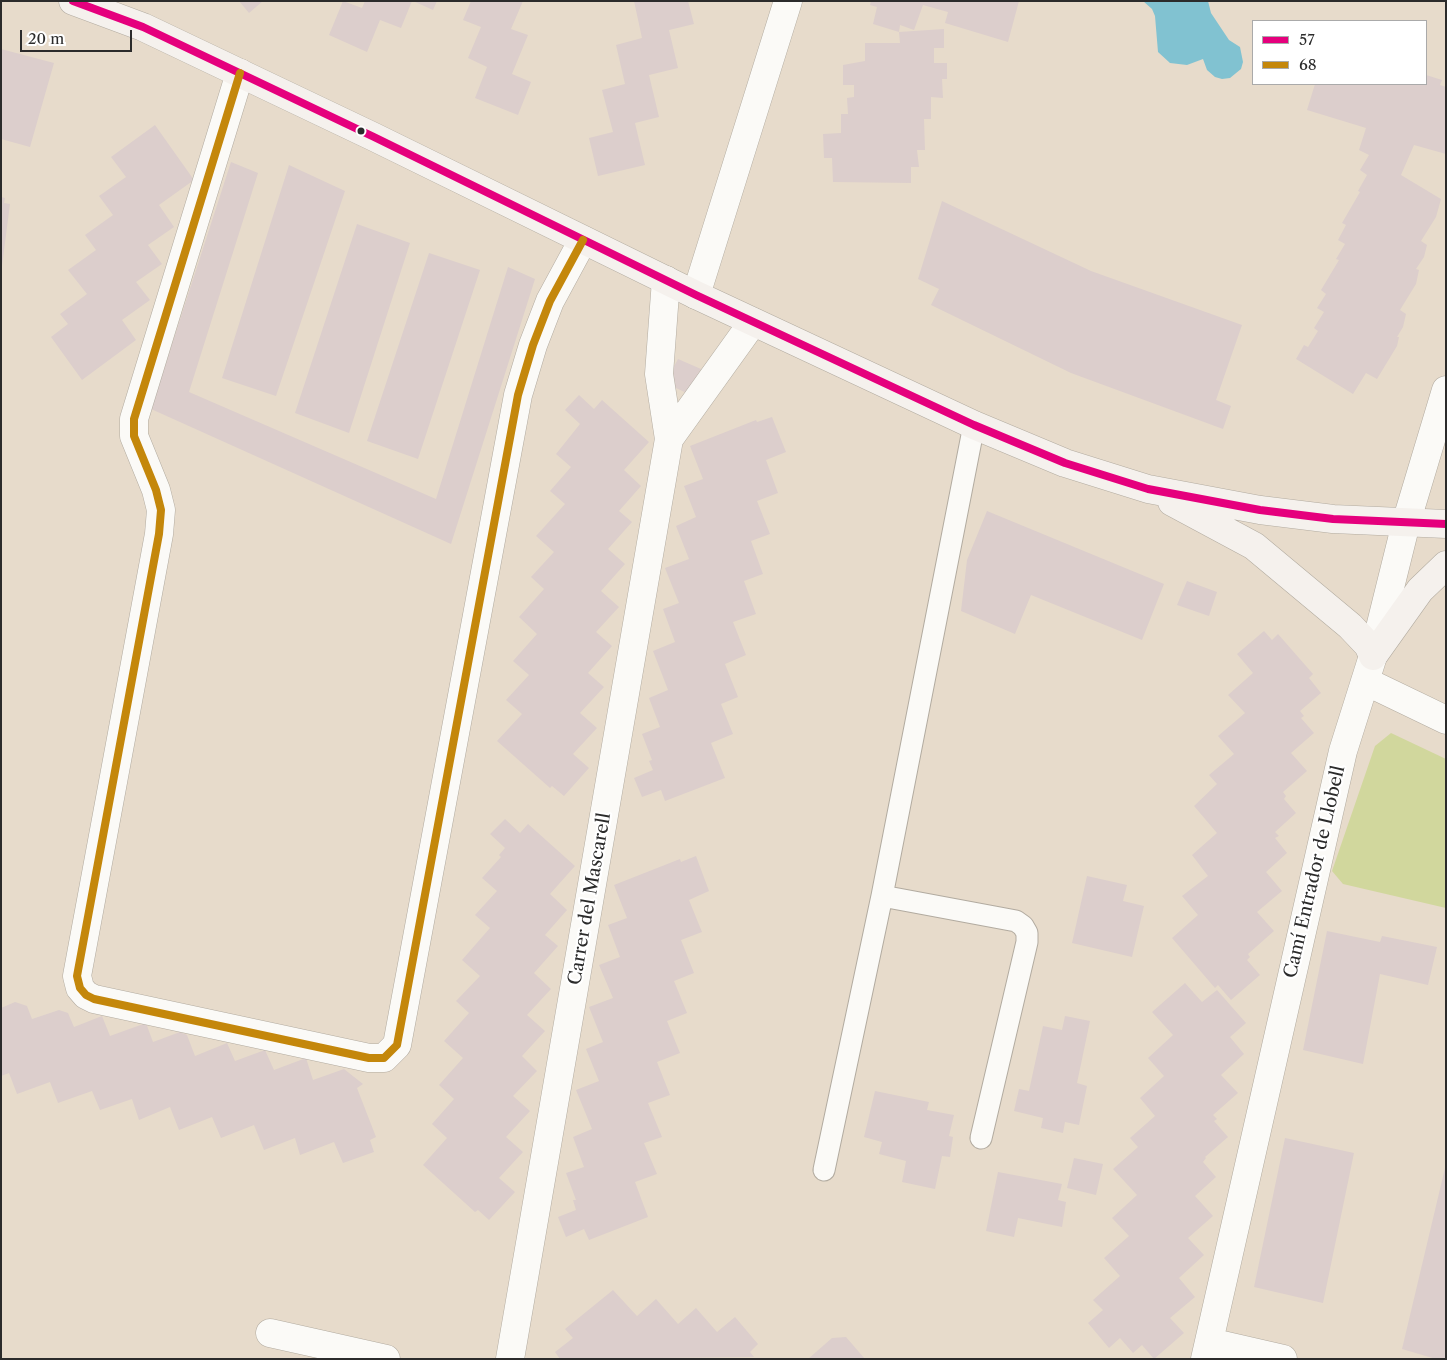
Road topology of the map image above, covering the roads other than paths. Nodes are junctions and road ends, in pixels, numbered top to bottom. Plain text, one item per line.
1 (73, 1) edge
2 (788, 1) edge
3 (240, 73) junction
4 (583, 240) junction
5 (666, 280) junction
6 (696, 295) junction
7 (754, 322) junction
8 (1446, 390) edge
9 (974, 425) junction
10 (669, 439) junction
11 (1148, 489) junction
12 (1406, 523) junction
13 (1446, 524) edge
14 (1446, 565) edge
15 (1369, 669) junction
16 (1446, 720) edge
17 (882, 896) junction
18 (981, 1138) dead end
19 (824, 1170) dead end
20 (270, 1333) dead end
21 (1207, 1350) edge
22 (386, 1359) edge
23 (510, 1359) edge
24 (1283, 1359) edge

1 - 3 main road
2 - 6 street
3 - 4 main road
3 - 4 street
4 - 5 main road
5 - 6 main road
5 - 10 street, Carrer del Mascarell
6 - 7 main road
7 - 9 main road
7 - 10 street, Carrer del Mascarell
8 - 12 street, Camí Entrador de Llobell
9 - 11 main road
9 - 17 lane
10 - 23 street, Carrer del Mascarell
11 - 12 main road
11 - 15 main road
12 - 13 main road
12 - 15 street, Camí Entrador de Llobell
14 - 15 main road
15 - 16 street
15 - 21 street, Camí Entrador de Llobell
17 - 18 lane
17 - 19 lane
20 - 22 street
21 - 24 street

